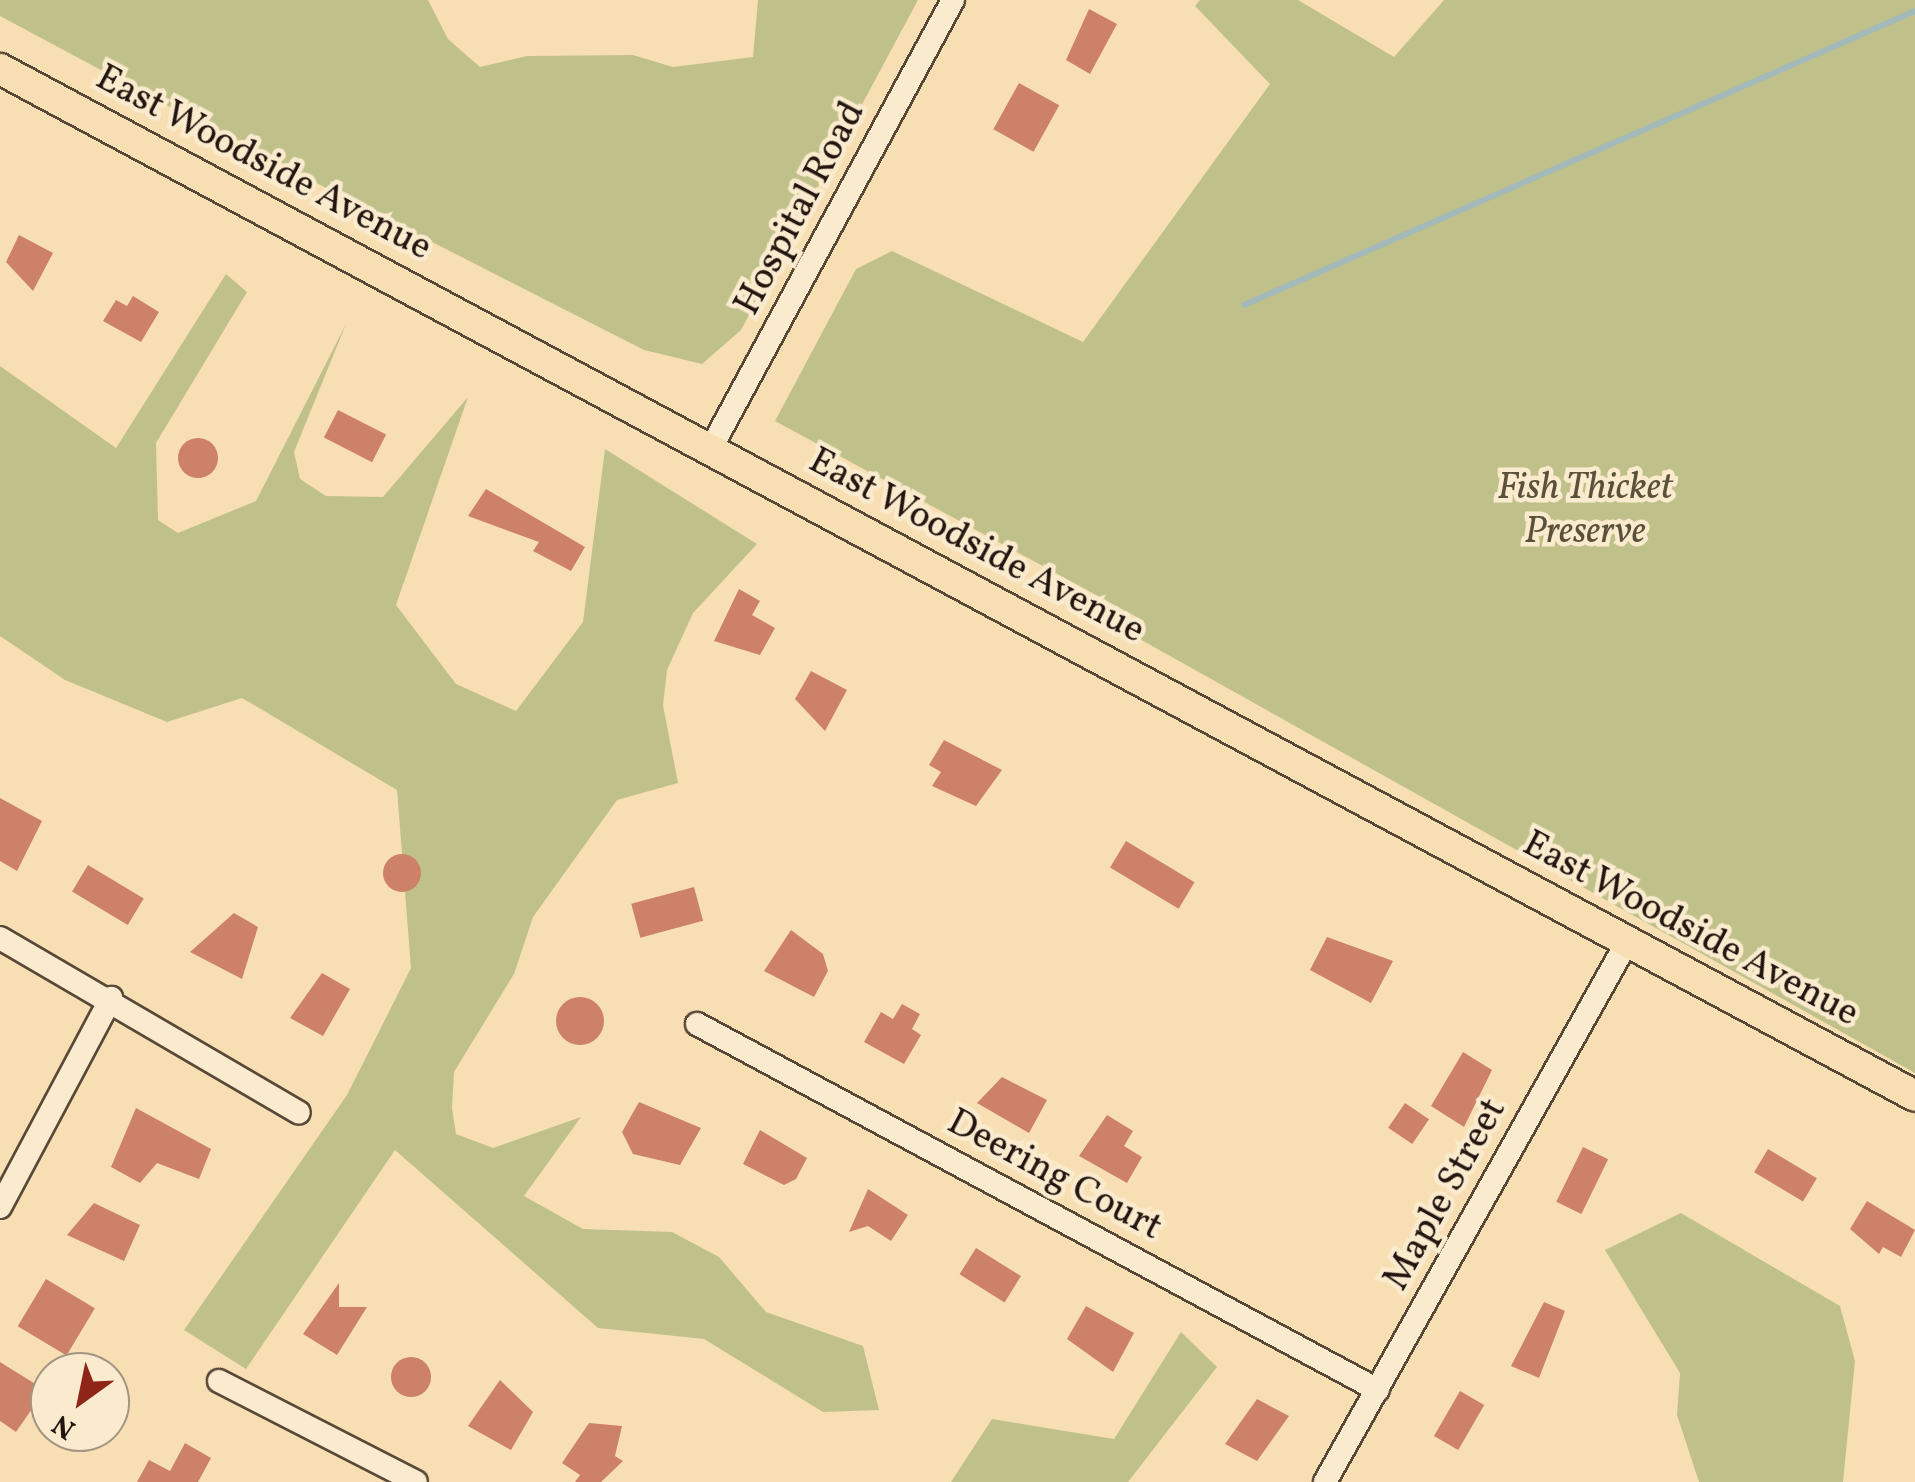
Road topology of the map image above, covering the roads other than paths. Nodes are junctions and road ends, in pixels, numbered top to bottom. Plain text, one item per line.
1 (954, 0) edge
2 (0, 68) edge
3 (710, 450) junction
4 (0, 938) edge
5 (1627, 942) junction
6 (111, 998) junction
7 (696, 1024) dead end
8 (1915, 1096) edge
9 (300, 1113) dead end
10 (0, 1207) edge
11 (219, 1381) dead end
12 (1378, 1390) junction
13 (416, 1482) edge
14 (1325, 1482) edge

1 - 3 street, Hospital Road
2 - 3 main road, East Woodside Avenue
3 - 5 main road, East Woodside Avenue
4 - 6 street
5 - 8 main road, East Woodside Avenue
5 - 12 street, Maple Street
6 - 9 street
6 - 10 street
7 - 12 street, Deering Court
11 - 13 street
12 - 14 street, Maple Street

